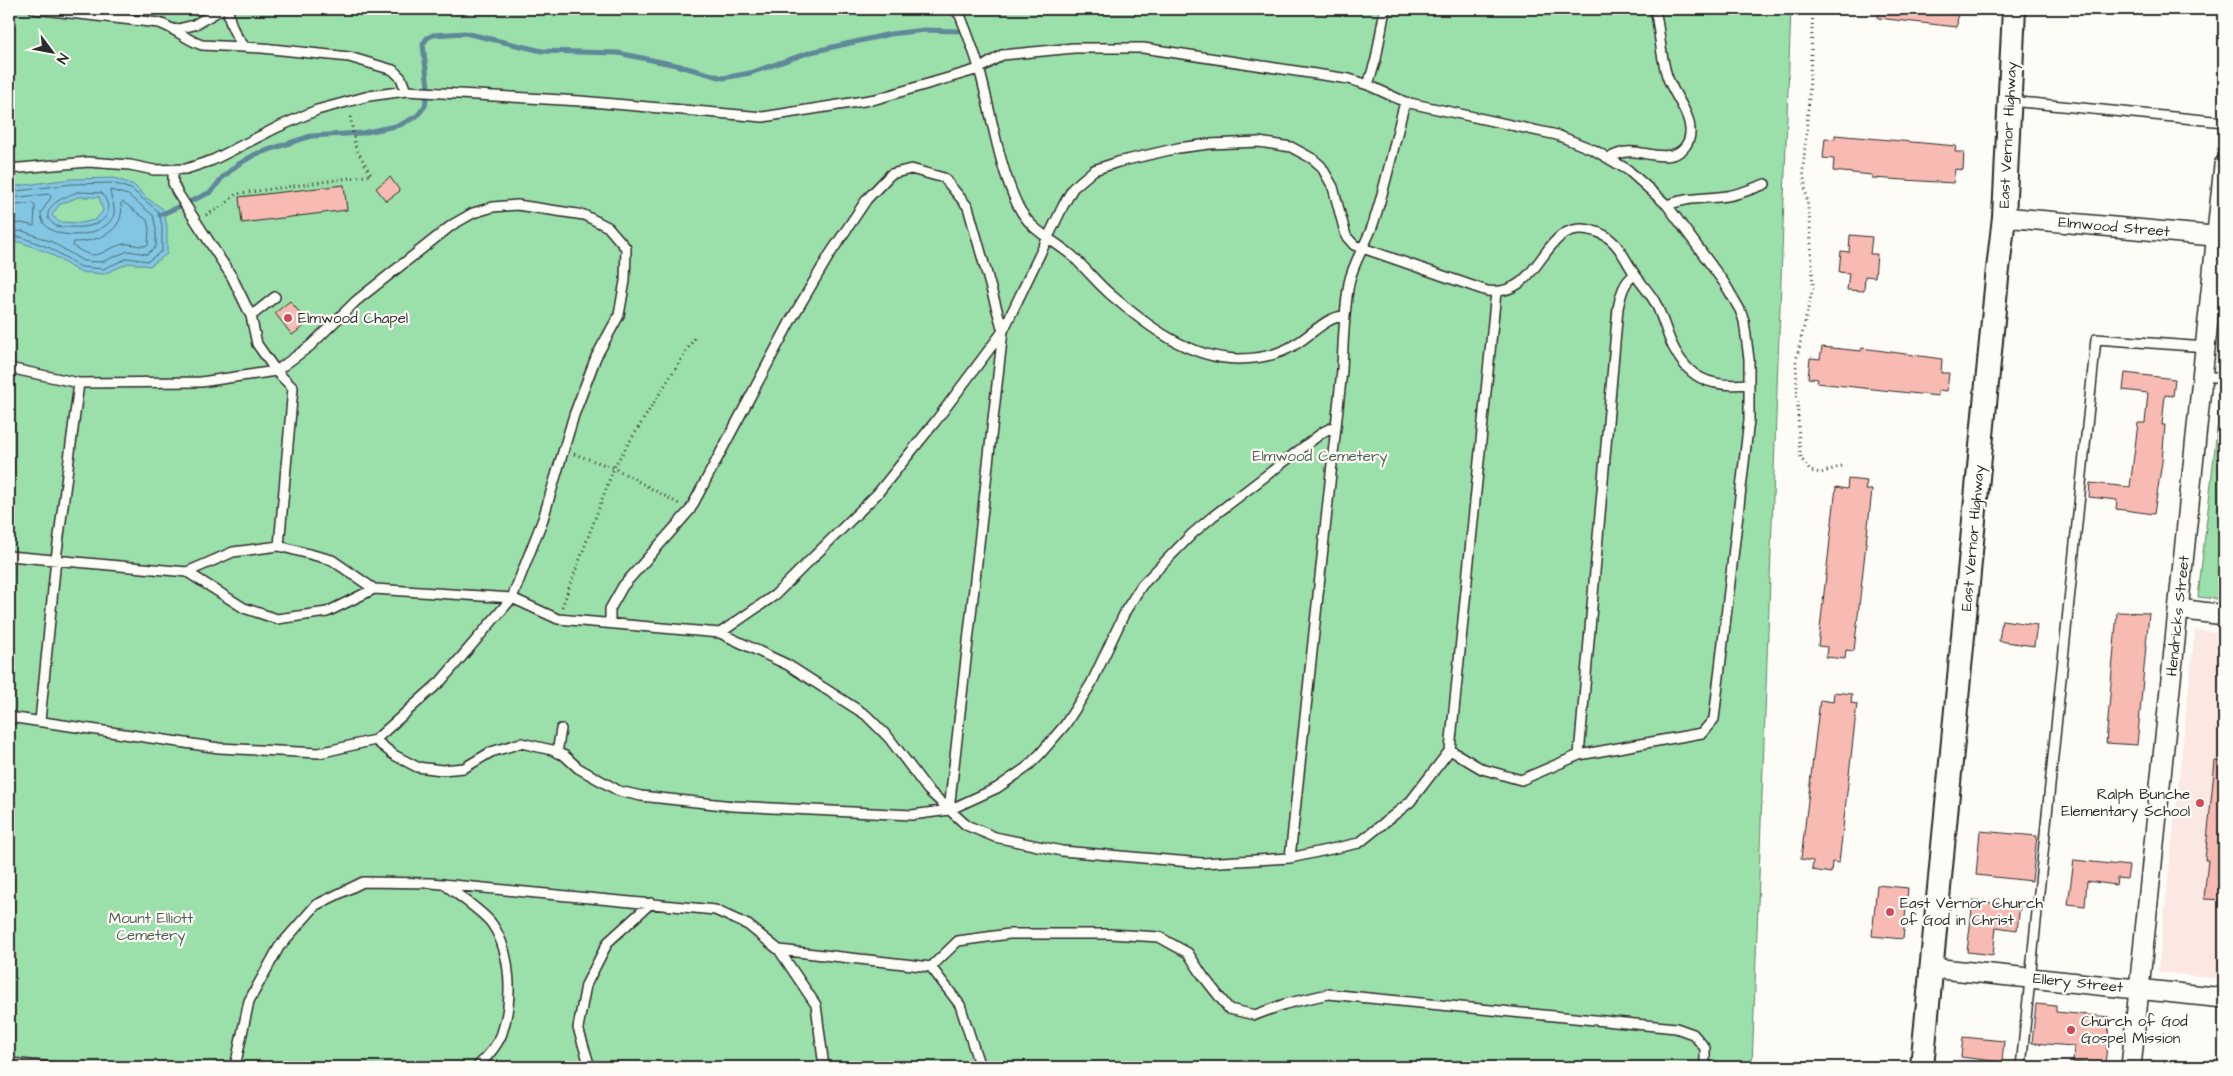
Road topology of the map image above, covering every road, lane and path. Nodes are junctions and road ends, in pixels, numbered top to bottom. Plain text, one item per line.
1 (34, 9) edge
2 (222, 9) edge
3 (228, 9) edge
4 (954, 9) edge
5 (1385, 9) edge
6 (1655, 9) edge
7 (1813, 9) edge
8 (2014, 9) edge
9 (174, 30) junction
10 (245, 47) junction
11 (979, 69) junction
12 (1368, 85) junction
13 (406, 91) junction
14 (2010, 101) junction
15 (1405, 102) junction
16 (2224, 122) edge
17 (353, 128) dead end
18 (1609, 158) junction
19 (2224, 165) edge
20 (9, 169) edge
21 (173, 171) junction
22 (1765, 184) dead end
23 (1667, 205) junction
24 (2004, 217) junction
25 (194, 220) junction
26 (2221, 237) edge
27 (1046, 239) junction
28 (1362, 248) junction
29 (1634, 275) junction
30 (1496, 292) junction
31 (275, 297) dead end
32 (251, 316) junction
33 (1344, 316) junction
34 (1003, 331) junction
35 (695, 337) dead end
36 (2206, 347) junction
37 (9, 368) edge
38 (276, 371) junction
39 (2203, 376) junction
40 (2224, 378) edge
41 (79, 383) junction
42 (1748, 384) junction
43 (1335, 426) junction
44 (563, 450) junction
45 (1842, 466) dead end
46 (614, 468) junction
47 (690, 510) junction
48 (279, 546) junction
49 (9, 556) edge
50 (56, 560) junction
51 (187, 572) junction
52 (374, 589) junction
53 (512, 598) junction
54 (2178, 609) junction
55 (2224, 614) edge
56 (558, 619) junction
57 (610, 622) junction
58 (720, 633) junction
59 (9, 717) edge
60 (40, 721) junction
61 (561, 729) dead end
62 (375, 740) junction
63 (1450, 750) junction
64 (557, 753) junction
65 (1579, 755) junction
66 (949, 810) junction
67 (1290, 858) junction
68 (444, 884) junction
69 (651, 903) junction
70 (779, 950) junction
71 (931, 967) junction
72 (1932, 968) junction
73 (2030, 978) junction
74 (2139, 990) junction
75 (2224, 998) edge
76 (9, 1062) edge
77 (53, 1067) edge
78 (235, 1067) edge
79 (477, 1067) edge
80 (590, 1067) edge
81 (824, 1067) edge
82 (980, 1067) edge
83 (1705, 1067) edge
84 (1922, 1067) edge
85 (2021, 1067) edge
86 (2131, 1067) edge

1 - 9 lane
2 - 9 lane
3 - 10 lane
4 - 11 lane
5 - 12 lane
6 - 18 lane
7 - 45 path
8 - 14 street, East Vernor Highway
9 - 10 lane
10 - 13 lane
11 - 12 lane
11 - 13 lane
11 - 27 lane
12 - 15 lane
13 - 21 lane
14 - 16 lane
14 - 24 street, East Vernor Highway
15 - 18 lane
15 - 28 lane
17 - 25 path
18 - 23 lane
19 - 26 street, Hendricks Street
20 - 21 lane
21 - 25 lane
22 - 23 lane
23 - 42 lane
24 - 26 street, Elmwood Street
24 - 72 street, East Vernor Highway
25 - 32 lane
26 - 36 street, Hendricks Street
27 - 28 lane
27 - 33 lane
27 - 34 lane
28 - 30 lane
28 - 33 lane
29 - 30 lane
29 - 42 lane
29 - 65 lane
30 - 63 lane
31 - 32 lane
32 - 38 lane
33 - 43 lane
34 - 47 lane
34 - 58 lane
34 - 66 lane
35 - 46 path
36 - 39 street, Hendricks Street
36 - 73 lane
37 - 41 lane
38 - 41 lane
38 - 44 lane
38 - 48 lane
39 - 40 lane
39 - 54 street, Hendricks Street
41 - 50 lane
42 - 65 lane
43 - 66 lane
43 - 67 lane
44 - 46 path
44 - 53 lane
46 - 47 path
46 - 56 path
47 - 57 lane
48 - 51 lane
48 - 52 lane
49 - 50 lane
50 - 51 lane
50 - 60 lane
51 - 52 lane
52 - 53 lane
53 - 56 lane
53 - 62 lane
54 - 55 street
54 - 74 street, Hendricks Street
56 - 57 lane
57 - 58 lane
58 - 66 lane
59 - 60 lane
60 - 62 lane
61 - 64 lane
62 - 64 lane
63 - 65 lane
63 - 67 lane
64 - 66 lane
66 - 67 lane
68 - 69 lane
68 - 78 lane
68 - 79 lane
69 - 70 lane
69 - 80 lane
70 - 71 lane
70 - 81 lane
71 - 82 lane
71 - 83 lane
72 - 73 street, Ellery Street
72 - 84 street, East Vernor Highway
73 - 74 street, Ellery Street
73 - 85 lane
74 - 75 street, Ellery Street
74 - 86 street, Hendricks Street
76 - 77 lane

